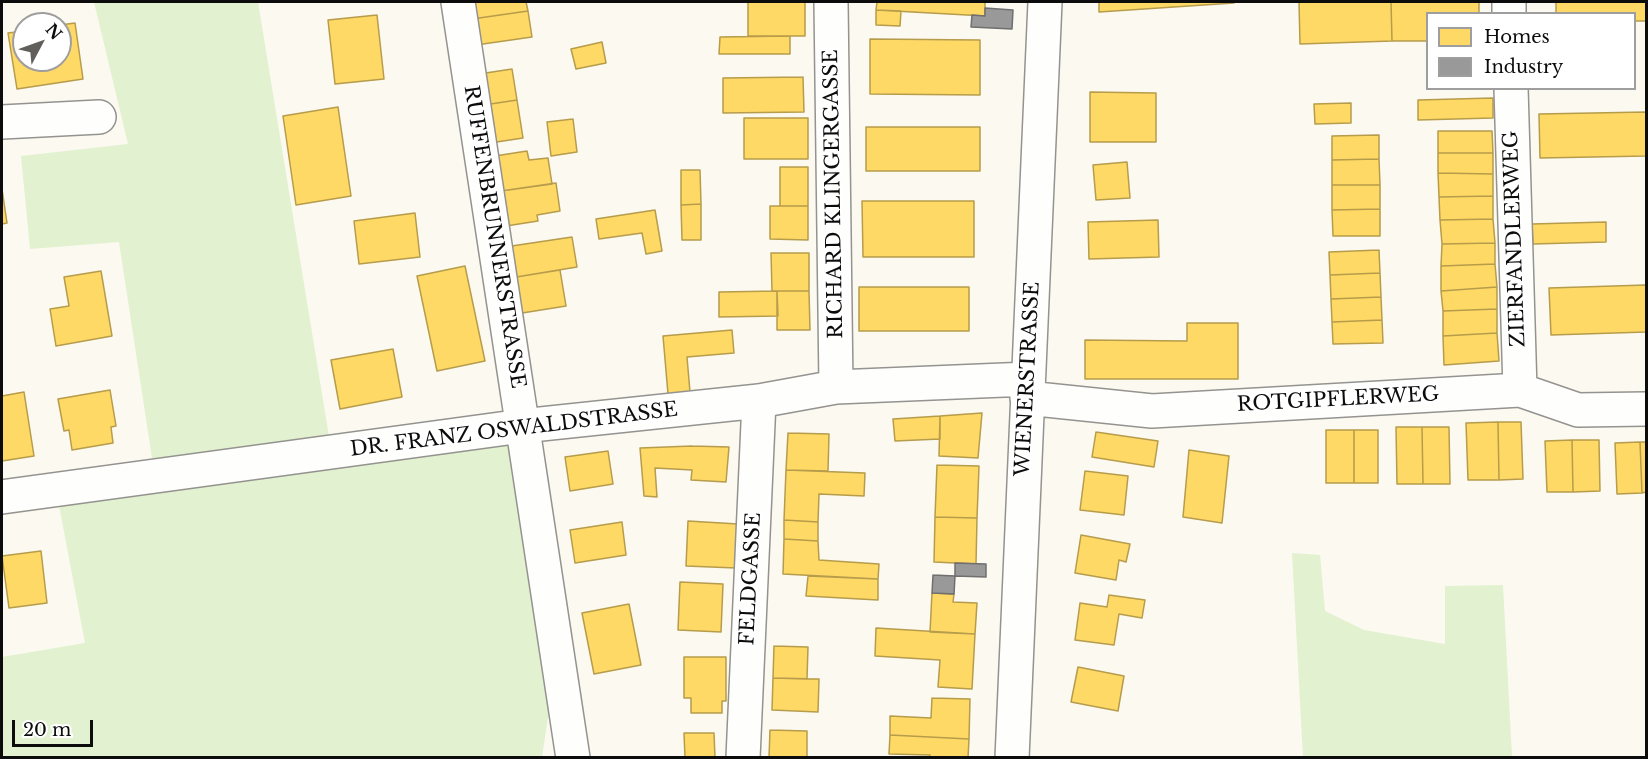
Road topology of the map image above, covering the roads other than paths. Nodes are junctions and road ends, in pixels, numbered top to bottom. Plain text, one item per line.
1 (458, 2) edge
2 (831, 2) edge
3 (1045, 2) edge
4 (1511, 90) edge
5 (99, 117) dead end
6 (2, 122) edge
7 (836, 387) junction
8 (1027, 388) junction
9 (1520, 390) junction
10 (759, 401) junction
11 (1647, 409) edge
12 (522, 426) junction
13 (2, 497) edge
14 (573, 758) edge
15 (743, 758) edge
16 (1012, 758) edge

1 - 12 street, RUFFENBRUNNERSTRASSE
2 - 7 street, RICHARD KLINGERGASSE
3 - 8 street, WIENERSTRASSE
4 - 9 street, ZIERFANDLERWEG
5 - 6 street
7 - 8 street, DR. FRANZ OSWALDSTRASSE
7 - 10 street, DR. FRANZ OSWALDSTRASSE
8 - 9 street, ROTGIPFLERWEG
8 - 16 street, WIENERSTRASSE
9 - 11 street, ROTGIPFLERWEG
10 - 12 street, DR. FRANZ OSWALDSTRASSE
10 - 15 street, FELDGASSE
12 - 13 street, DR. FRANZ OSWALDSTRASSE
12 - 14 street, RUFFENBRUNNERSTRASSE

